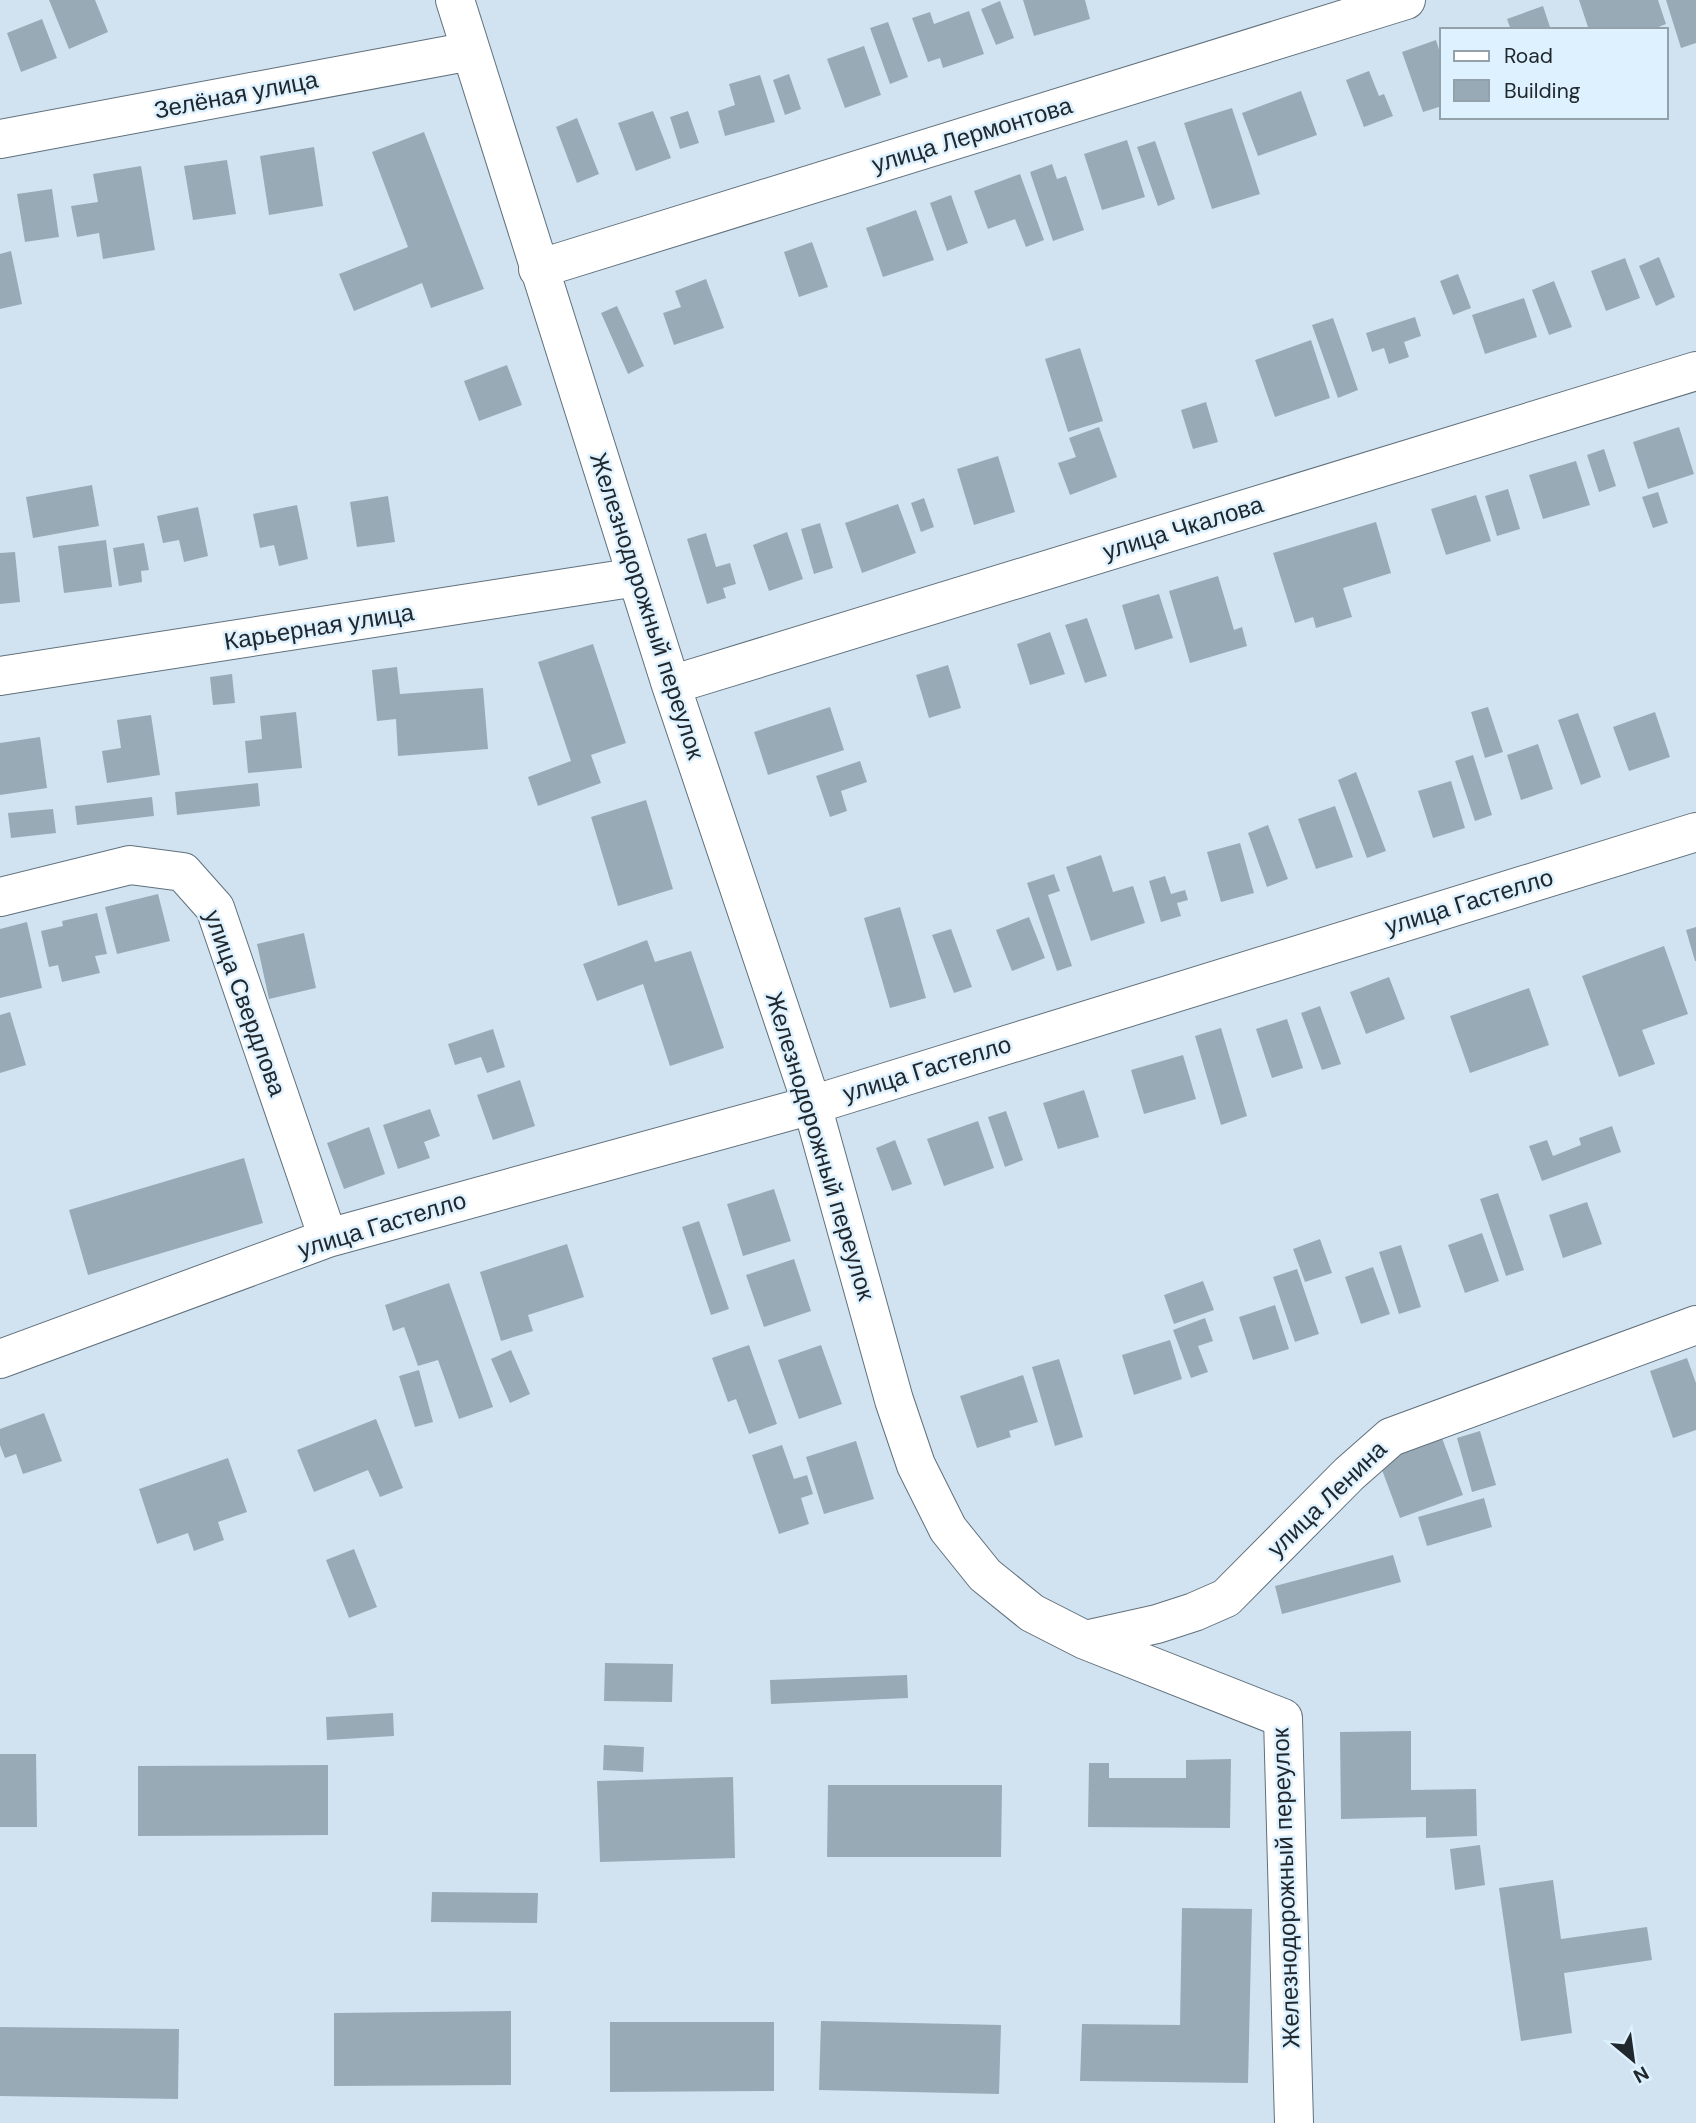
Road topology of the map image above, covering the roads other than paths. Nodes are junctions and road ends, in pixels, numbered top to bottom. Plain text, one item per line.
1 (455, 0) edge
2 (1406, 0) edge
3 (471, 51) junction
4 (0, 139) edge
5 (538, 270) junction
6 (1696, 371) edge
7 (637, 577) junction
8 (0, 676) edge
9 (671, 685) junction
10 (1696, 832) edge
11 (0, 897) edge
12 (812, 1105) junction
13 (328, 1238) junction
14 (1696, 1325) edge
15 (0, 1359) edge
16 (1085, 1640) junction
17 (1294, 2123) edge

1 - 3 street, Железнодорожный переулок
2 - 5 street, улица Лермонтова
3 - 4 street, Зелёная улица
3 - 5 street, Железнодорожный переулок
5 - 7 street, Железнодорожный переулок
6 - 9 street, улица Чкалова
7 - 8 street, Карьерная улица
7 - 9 street, Железнодорожный переулок
9 - 12 street, Железнодорожный переулок
10 - 12 street, улица Гастелло
11 - 13 street, улица Свердлова
12 - 13 street, улица Гастелло
12 - 16 street, Железнодорожный переулок
13 - 15 street, улица Гастелло
14 - 16 street, улица Ленина
16 - 17 street, Железнодорожный переулок

